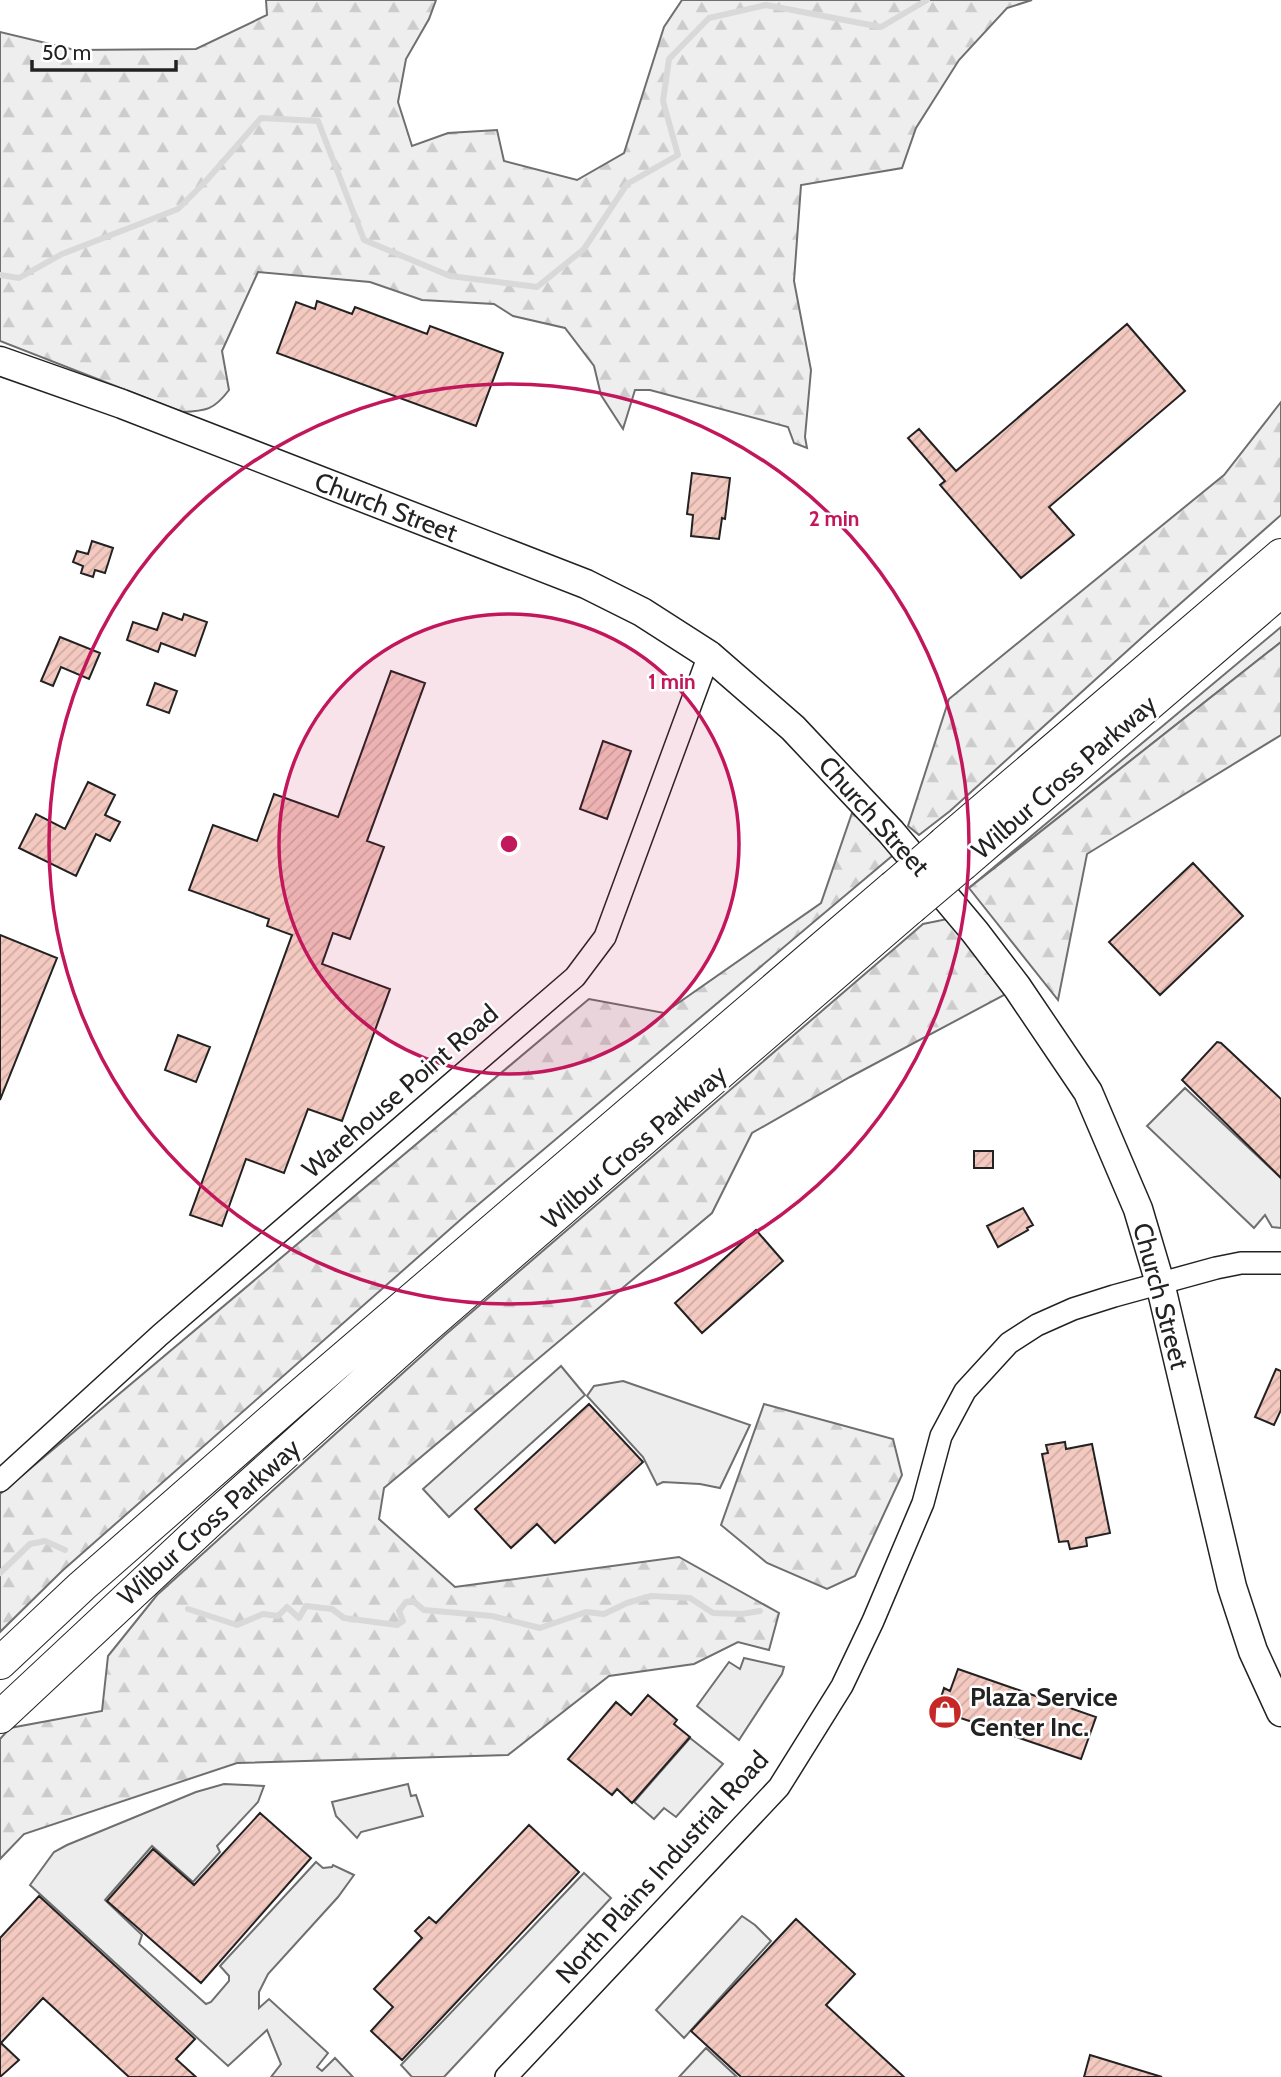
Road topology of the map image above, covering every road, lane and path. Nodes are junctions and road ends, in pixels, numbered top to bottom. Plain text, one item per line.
1 (0, 361) edge
2 (1281, 555) edge
3 (1281, 592) edge
4 (709, 655) junction
5 (954, 853) junction
6 (902, 898) junction
7 (1281, 1263) edge
8 (1160, 1283) junction
9 (0, 1482) edge
10 (0, 1663) edge
11 (1281, 1712) edge
12 (0, 1717) edge
13 (506, 2077) edge

1 - 4 main road, Church Street
2 - 5 highway, Wilbur Cross Parkway
3 - 5 highway, Wilbur Cross Parkway
4 - 8 main road, Church Street
4 - 9 street, Warehouse Point Road
5 - 6 highway, Wilbur Cross Parkway, bridge
6 - 10 highway, Wilbur Cross Parkway
6 - 12 highway, Wilbur Cross Parkway
7 - 8 street, North Plains Industrial Road
8 - 11 main road, Church Street
8 - 13 street, North Plains Industrial Road

